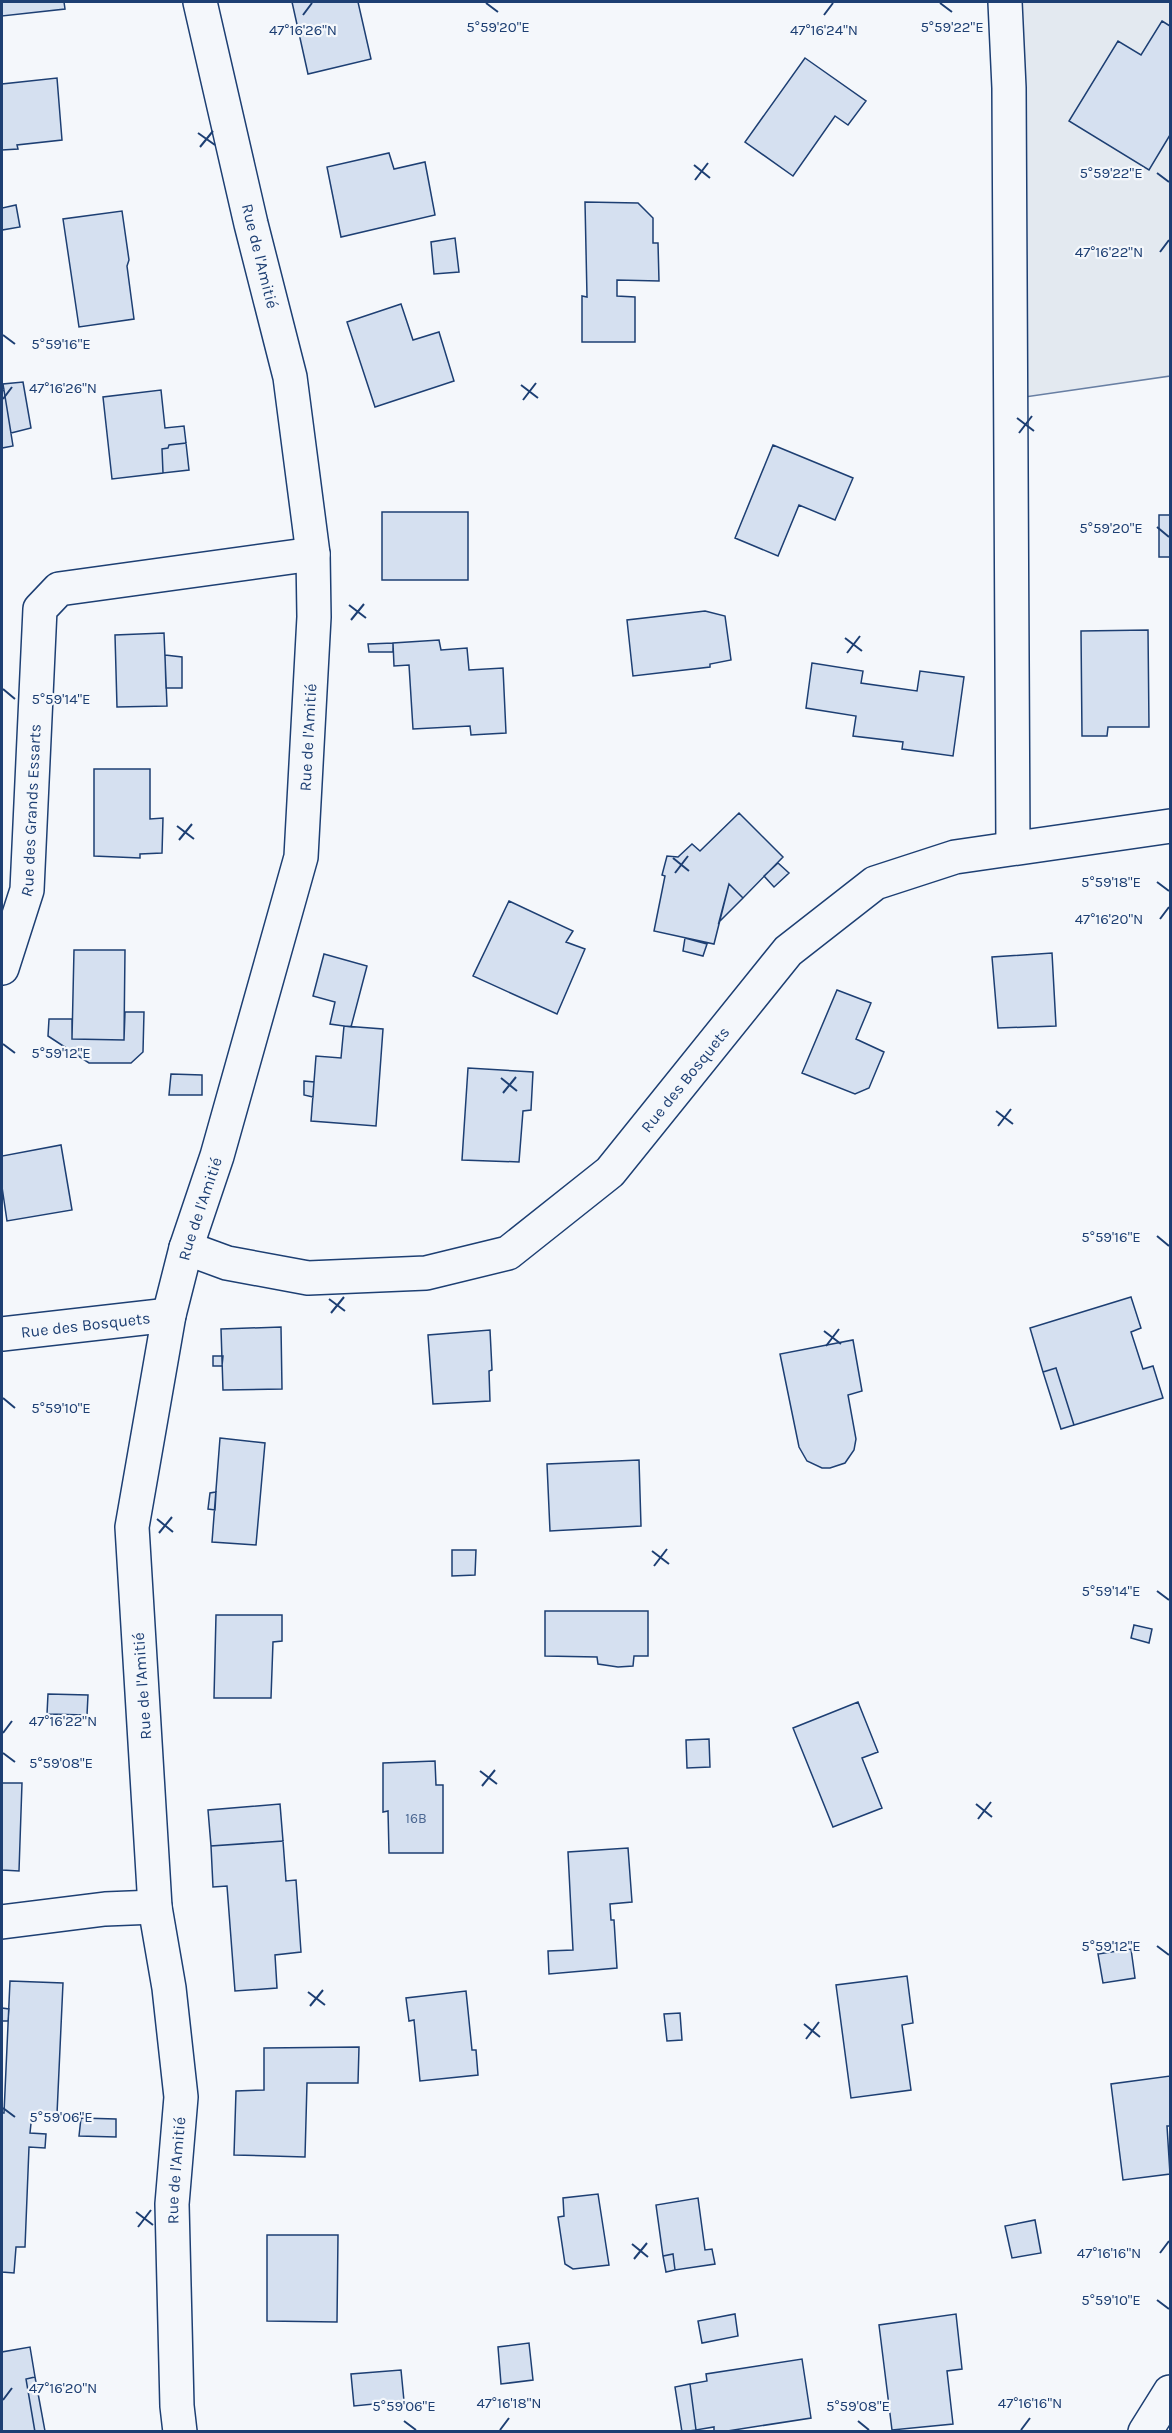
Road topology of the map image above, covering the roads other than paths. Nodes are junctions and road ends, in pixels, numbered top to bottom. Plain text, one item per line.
1 (200, 2) edge
2 (1005, 2) edge
3 (313, 554) junction
4 (1170, 826) edge
5 (1014, 848) junction
6 (2, 968) edge
7 (186, 1248) junction
8 (169, 1315) junction
9 (2, 1334) edge
10 (154, 1907) junction
11 (2, 1922) edge
12 (1170, 2392) edge
13 (180, 2432) edge
14 (1145, 2432) edge

1 - 3 street, Rue de l'Amitié
2 - 5 street
3 - 6 street, Rue des Grands Essarts
3 - 7 street, Rue de l'Amitié
4 - 5 street, Rue des Bosquets
5 - 7 street, Rue des Bosquets
7 - 8 street, Rue de l'Amitié
8 - 9 street, Rue des Bosquets
8 - 10 street, Rue de l'Amitié
10 - 11 street
10 - 13 street, Rue de l'Amitié
12 - 14 street

